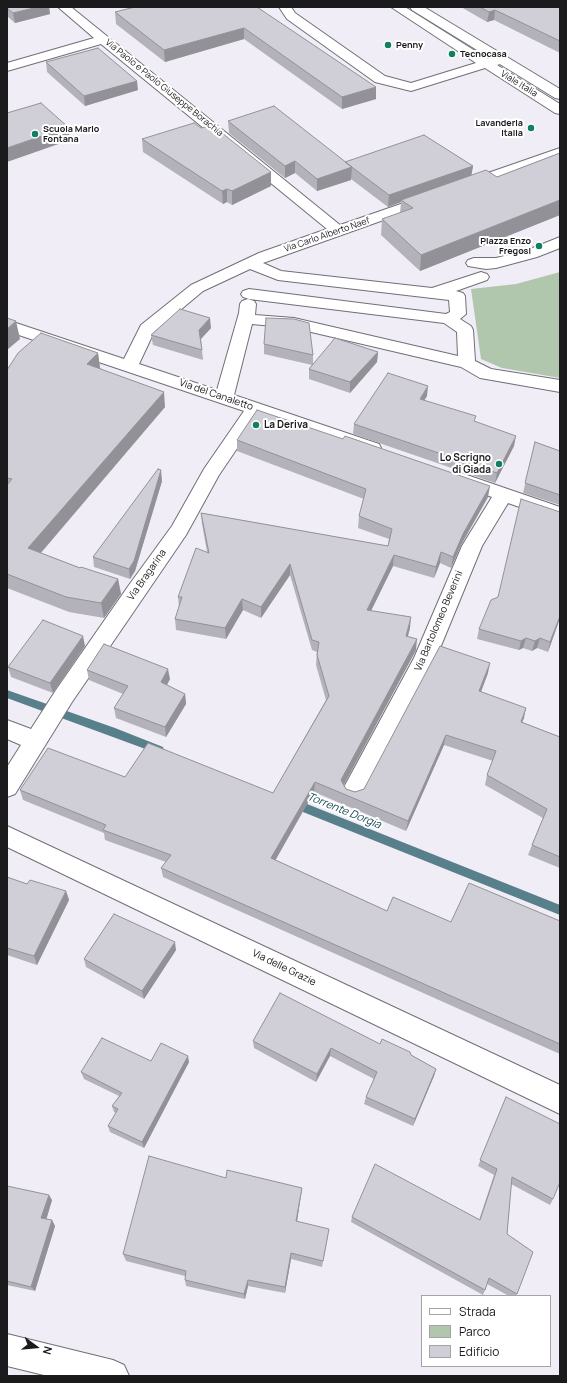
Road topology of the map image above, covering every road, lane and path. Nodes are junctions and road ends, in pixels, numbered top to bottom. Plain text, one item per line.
1 (64, 7) edge
2 (285, 7) edge
3 (397, 7) edge
4 (416, 7) edge
5 (104, 39) junction
6 (502, 59) junction
7 (487, 64) junction
8 (7, 67) edge
9 (560, 95) edge
10 (560, 110) edge
11 (560, 152) edge
12 (338, 232) junction
13 (560, 242) edge
14 (250, 263) junction
15 (220, 278) junction
16 (434, 293) junction
17 (249, 294) junction
18 (246, 319) junction
19 (448, 319) junction
20 (7, 325) edge
21 (44, 337) junction
22 (28, 351) edge
23 (467, 363) junction
24 (129, 366) junction
25 (560, 386) edge
26 (224, 398) junction
27 (255, 408) junction
28 (385, 452) edge
29 (444, 473) edge
30 (503, 494) junction
31 (560, 514) edge
32 (7, 729) edge
33 (36, 741) junction
34 (7, 787) edge
35 (354, 791) edge
36 (7, 836) edge
37 (560, 1100) edge
38 (7, 1350) edge
39 (113, 1376) edge

1 - 5 street, Via Paolo e Paolo Giuseppe Borachia
2 - 7 street
3 - 7 street, Viale Italia
4 - 6 street, Viale Italia
5 - 8 street
5 - 12 street, Via Paolo e Paolo Giuseppe Borachia
6 - 7 street
6 - 9 street, Viale Italia
7 - 10 street, Viale Italia
11 - 12 street, Via Carlo Alberto Naef
12 - 14 street, Via Carlo Alberto Naef
13 - 16 street
14 - 15 street, Via Carlo Alberto Naef
14 - 16 street
15 - 17 street
15 - 24 street, Via Carlo Alberto Naef
16 - 19 street
17 - 18 street
17 - 19 street
18 - 23 street
18 - 26 street
19 - 23 street
20 - 21 street, Via del Canaletto
21 - 22 street
21 - 24 street, Via del Canaletto
23 - 25 street
24 - 26 street, Via del Canaletto
26 - 27 street, Via del Canaletto
27 - 28 street, Via del Canaletto
27 - 33 street, Via Bragarina
29 - 30 street
30 - 31 street
30 - 35 street, Via Bartolomeo Beverini
32 - 33 street
33 - 34 street, Via Bragarina
36 - 37 street, Via delle Grazie
38 - 39 street

